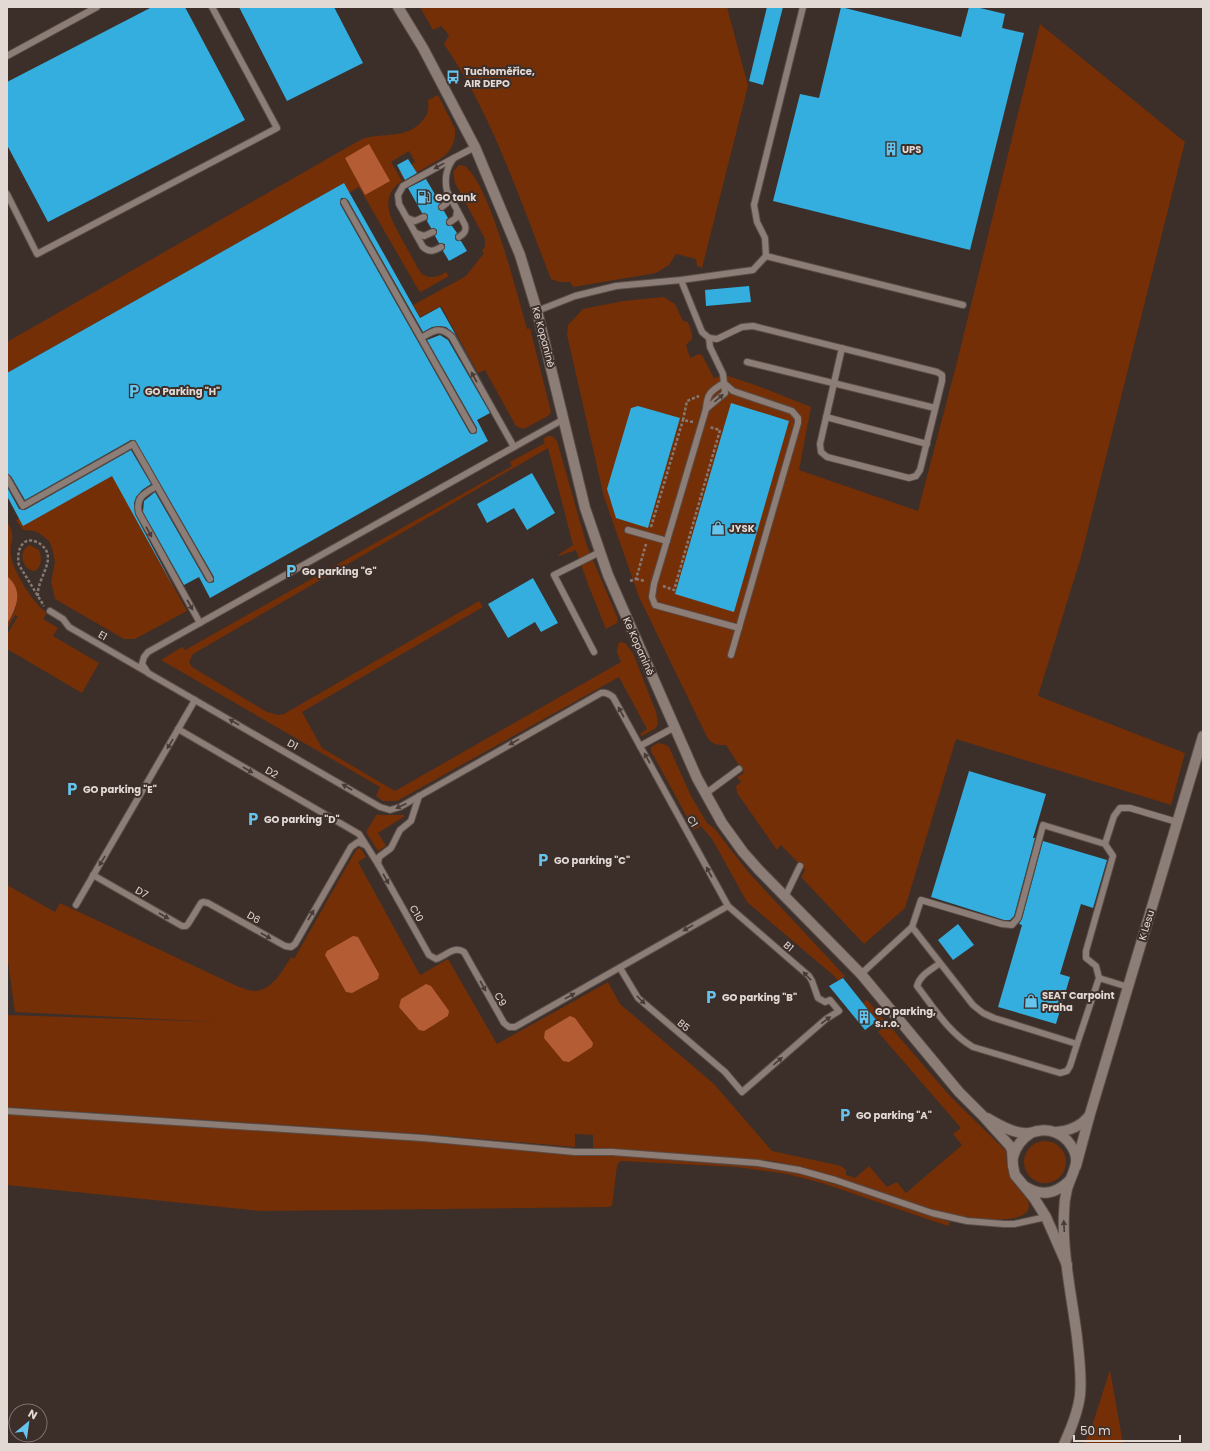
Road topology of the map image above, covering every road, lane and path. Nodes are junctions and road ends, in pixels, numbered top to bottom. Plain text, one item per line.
1 (97, 7) edge
2 (212, 7) edge
3 (398, 7) edge
4 (802, 7) edge
5 (7, 56) edge
6 (475, 147) junction
7 (454, 158) junction
8 (7, 194) edge
9 (448, 195) junction
10 (344, 202) dead end
11 (442, 207) dead end
12 (457, 210) junction
13 (406, 217) junction
14 (424, 217) dead end
15 (450, 222) dead end
16 (414, 232) junction
17 (433, 232) dead end
18 (459, 237) dead end
19 (441, 247) dead end
20 (766, 256) junction
21 (681, 280) junction
22 (963, 305) dead end
23 (538, 311) junction
24 (421, 338) junction
25 (709, 338) junction
26 (842, 348) junction
27 (747, 362) dead end
28 (724, 383) junction
29 (834, 383) junction
30 (702, 394) dead end
31 (935, 408) junction
32 (706, 409) junction
33 (826, 417) junction
34 (564, 418) junction
35 (682, 420) junction
36 (696, 423) dead end
37 (708, 426) dead end
38 (473, 430) dead end
39 (927, 444) junction
40 (514, 447) junction
41 (7, 478) edge
42 (157, 486) junction
43 (628, 530) dead end
44 (650, 530) dead end
45 (666, 541) junction
46 (646, 543) dead end
47 (600, 552) junction
48 (210, 579) dead end
49 (636, 579) junction
50 (630, 582) dead end
51 (648, 582) dead end
52 (661, 586) dead end
53 (38, 596) junction
54 (50, 611) joint
55 (200, 623) junction
56 (739, 628) junction
57 (594, 652) dead end
58 (731, 654) dead end
59 (148, 673) junction
60 (195, 700) junction
61 (675, 727) junction
62 (178, 729) junction
63 (1203, 736) edge
64 (640, 746) junction
65 (739, 769) dead end
66 (705, 794) junction
67 (420, 795) junction
68 (1177, 822) junction
69 (356, 832) joint
70 (1105, 844) junction
71 (366, 846) junction
72 (378, 864) junction
73 (800, 866) dead end
74 (93, 875) junction
75 (785, 897) junction
76 (208, 902) joint
77 (76, 905) dead end
78 (728, 906) junction
79 (912, 927) junction
80 (464, 952) joint
81 (940, 963) junction
82 (620, 968) junction
83 (861, 974) junction
84 (1099, 978) junction
85 (1128, 987) junction
86 (839, 1011) joint
87 (1077, 1044) junction
88 (7, 1111) edge
89 (1090, 1114) junction
90 (983, 1116) junction
91 (1056, 1132) junction
92 (1031, 1133) junction
93 (1013, 1158) junction
94 (1076, 1166) junction
95 (1069, 1181) junction
96 (1020, 1182) junction
97 (1046, 1217) junction
98 (1067, 1265) junction
99 (1064, 1444) edge

1 - 5 lane
2 - 8 lane
3 - 6 street, Ke Kopanině
4 - 20 lane
6 - 7 lane
6 - 23 street, Ke Kopanině
7 - 9 lane
7 -> 13 lane
9 - 11 lane
9 - 12 lane
10 - 24 lane
12 - 15 lane
12 - 18 lane
13 - 14 lane
13 - 16 lane
16 - 17 lane
16 - 19 lane
20 - 21 lane
20 - 22 lane
21 - 23 lane
21 - 25 lane
23 - 34 street, Ke Kopanině
24 - 38 lane
40 -> 24 lane
25 - 26 lane
25 - 28 lane
26 - 29 lane
26 - 31 lane
27 - 29 lane
28 - 32 lane
32 -> 28 lane
28 - 56 lane
29 - 31 lane
29 - 33 lane
30 - 35 path
31 - 39 lane
32 - 45 lane
33 - 39 lane
33 - 39 lane
34 - 40 lane
34 - 47 street, Ke Kopanině
35 - 36 path
35 - 44 path
37 - 52 path
40 - 55 lane
41 - 42 lane
42 - 48 lane
42 -> 55 lane
43 - 45 lane
45 - 56 lane
46 - 49 path
47 - 57 lane
47 - 61 street, Ke Kopanině
49 - 50 path
49 - 51 path
53 - 53 path
53 - 54 path
54 - 59 lane, E1
55 - 59 lane, E1
56 - 58 lane
59 - 60 lane, E1
60 - 62 lane
67 -> 60 lane, D1
61 - 64 lane
61 - 66 street, Ke Kopanině
62 -> 69 lane, D2
62 -> 74 lane
63 - 68 street, K Lesu
64 -> 67 lane, C1
78 -> 64 lane, C1
65 - 66 lane
66 - 75 street, Ke Kopanině
67 - 72 lane
68 - 70 lane
68 - 85 street, K Lesu
69 - 71 lane, C10
70 - 79 lane
70 - 84 lane
71 - 72 lane, C10
76 -> 71 lane, D6
72 -> 80 lane, C10
73 - 75 lane
74 -> 76 lane, D7
74 - 77 lane
75 - 83 street, Ke Kopanině
78 -> 82 lane, C9
86 -> 78 lane, B1
79 - 81 lane
79 - 83 lane
80 -> 82 lane, C9
81 - 87 lane
81 - 87 lane
82 -> 86 lane, B5
83 - 90 street, Ke Kopanině
84 - 85 lane
84 - 87 lane
85 - 89 street, K Lesu
88 - 97 lane
89 - 91 street
89 - 94 street, K Lesu
90 - 92 street
90 - 93 street
91 - 92 street
91 - 94 street
92 - 93 street
93 - 96 street
94 - 95 street
95 - 96 street
98 -> 95 street
96 - 97 street
97 - 98 street
98 - 99 street

